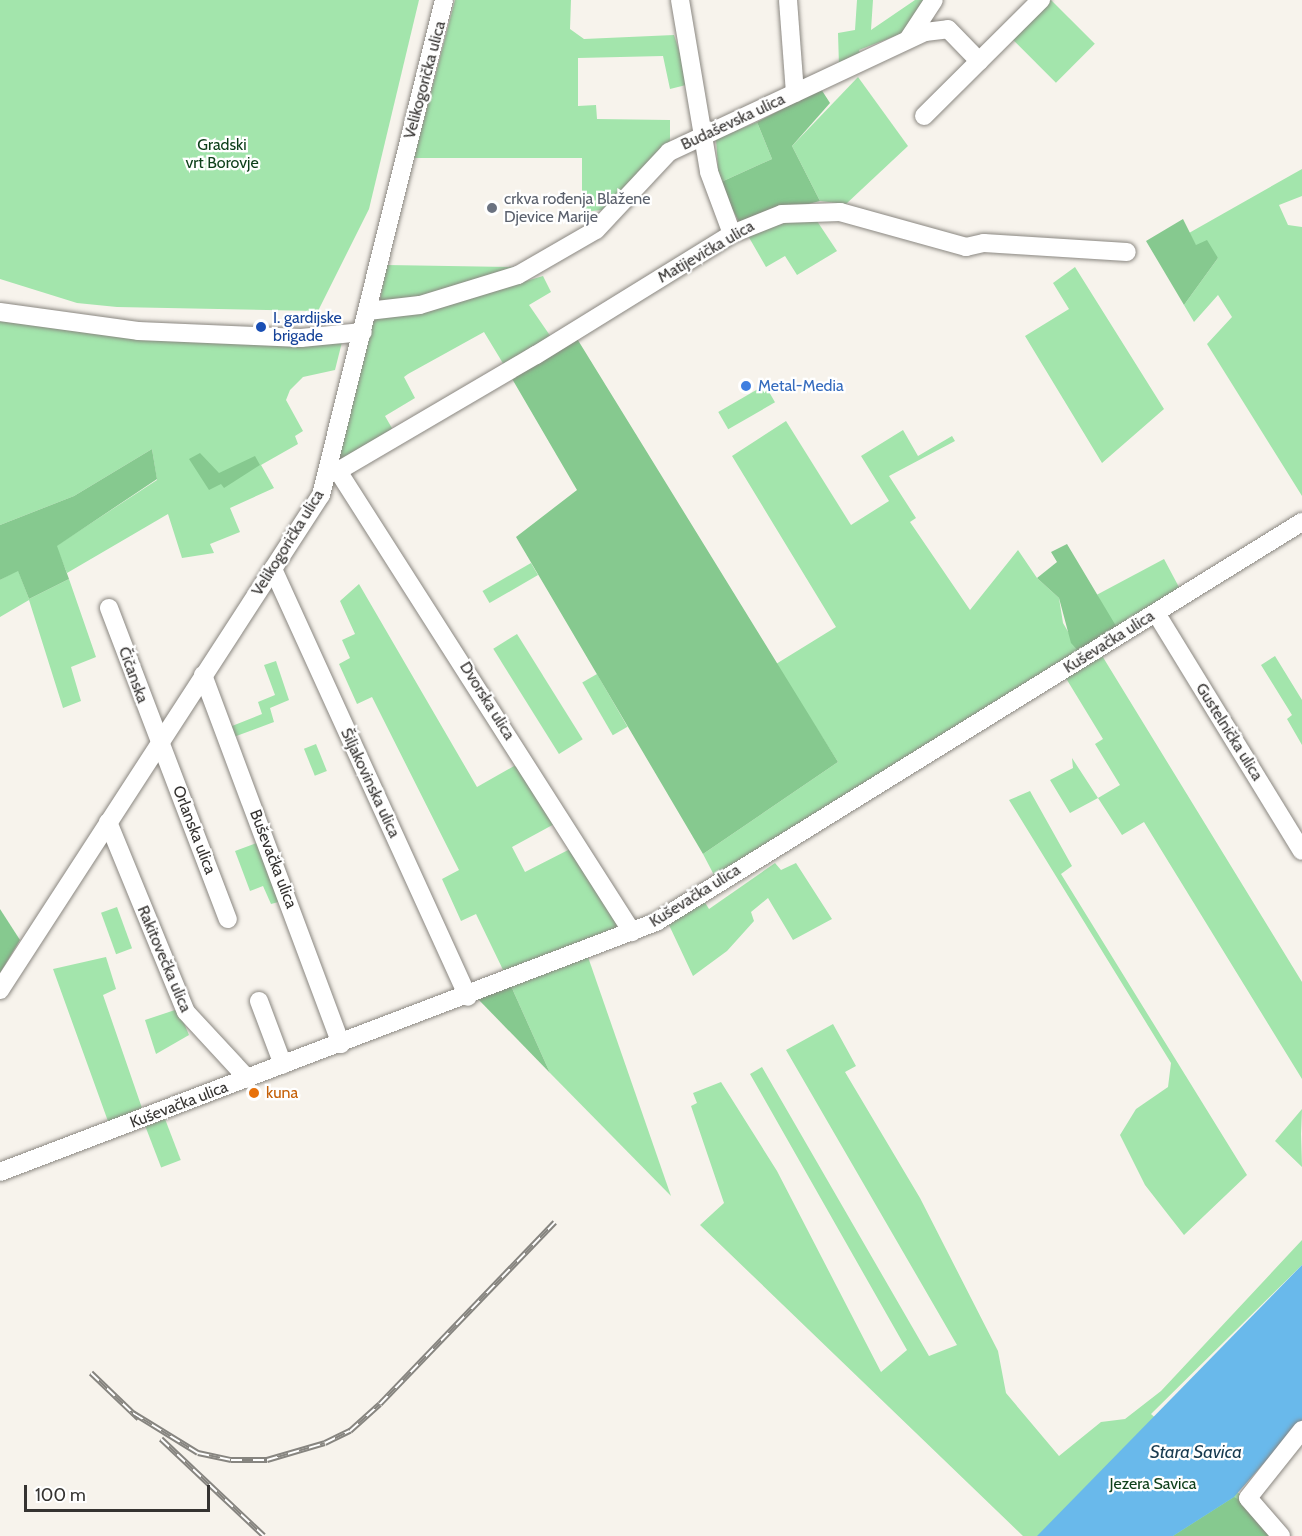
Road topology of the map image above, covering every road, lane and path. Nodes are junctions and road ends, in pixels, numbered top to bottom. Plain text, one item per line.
1 (444, 0) edge
2 (680, 0) edge
3 (788, 0) edge
4 (934, 0) edge
5 (1041, 0) edge
6 (908, 39) junction
7 (978, 61) junction
8 (795, 93) junction
9 (924, 116) dead end
10 (706, 135) junction
11 (732, 234) junction
12 (1127, 252) dead end
13 (368, 311) junction
14 (0, 312) edge
15 (363, 332) junction
16 (334, 471) junction
17 (1302, 522) edge
18 (273, 569) junction
19 (109, 608) dead end
20 (1156, 613) junction
21 (203, 675) junction
22 (160, 741) junction
23 (108, 822) junction
24 (1302, 850) edge
25 (228, 919) dead end
26 (632, 932) junction
27 (0, 990) edge
28 (468, 997) junction
29 (259, 1001) dead end
30 (341, 1044) junction
31 (283, 1065) junction
32 (248, 1079) junction
33 (0, 1172) edge
34 (1302, 1430) edge
35 (1281, 1536) edge

1 - 13 street, Velikogorička ulica
2 - 10 street
3 - 8 street
4 - 6 street
5 - 7 street
6 - 7 street, Budaševska ulica
6 - 8 street, Budaševska ulica
7 - 9 street
8 - 10 street, Budaševska ulica
10 - 11 street
10 - 13 street, Budaševska ulica
11 - 12 street, Matijevička ulica
11 - 16 street, Matijevička ulica
13 - 15 street, Velikogorička ulica
14 - 15 street
15 - 16 street, Velikogorička ulica
16 - 18 street, Velikogorička ulica
16 - 26 street, Dvorska ulica
17 - 20 street, Kuševačka ulica
18 - 21 street, Velikogorička ulica
18 - 28 street, Šiljakovinska ulica
19 - 22 street, Čičanska
20 - 24 street, Gustelnička ulica
20 - 26 street, Kuševačka ulica
21 - 22 street, Velikogorička ulica
21 - 30 street, Buševačka ulica
22 - 23 street, Velikogorička ulica
22 - 25 street, Orlanska ulica
23 - 27 street, Velikogorička ulica
23 - 32 street, Rakitovečka ulica
26 - 28 street, Kuševačka ulica
28 - 30 street, Kuševačka ulica
29 - 31 street
30 - 31 street, Kuševačka ulica
31 - 32 street, Kuševačka ulica
32 - 33 street, Kuševačka ulica
34 - 35 street

